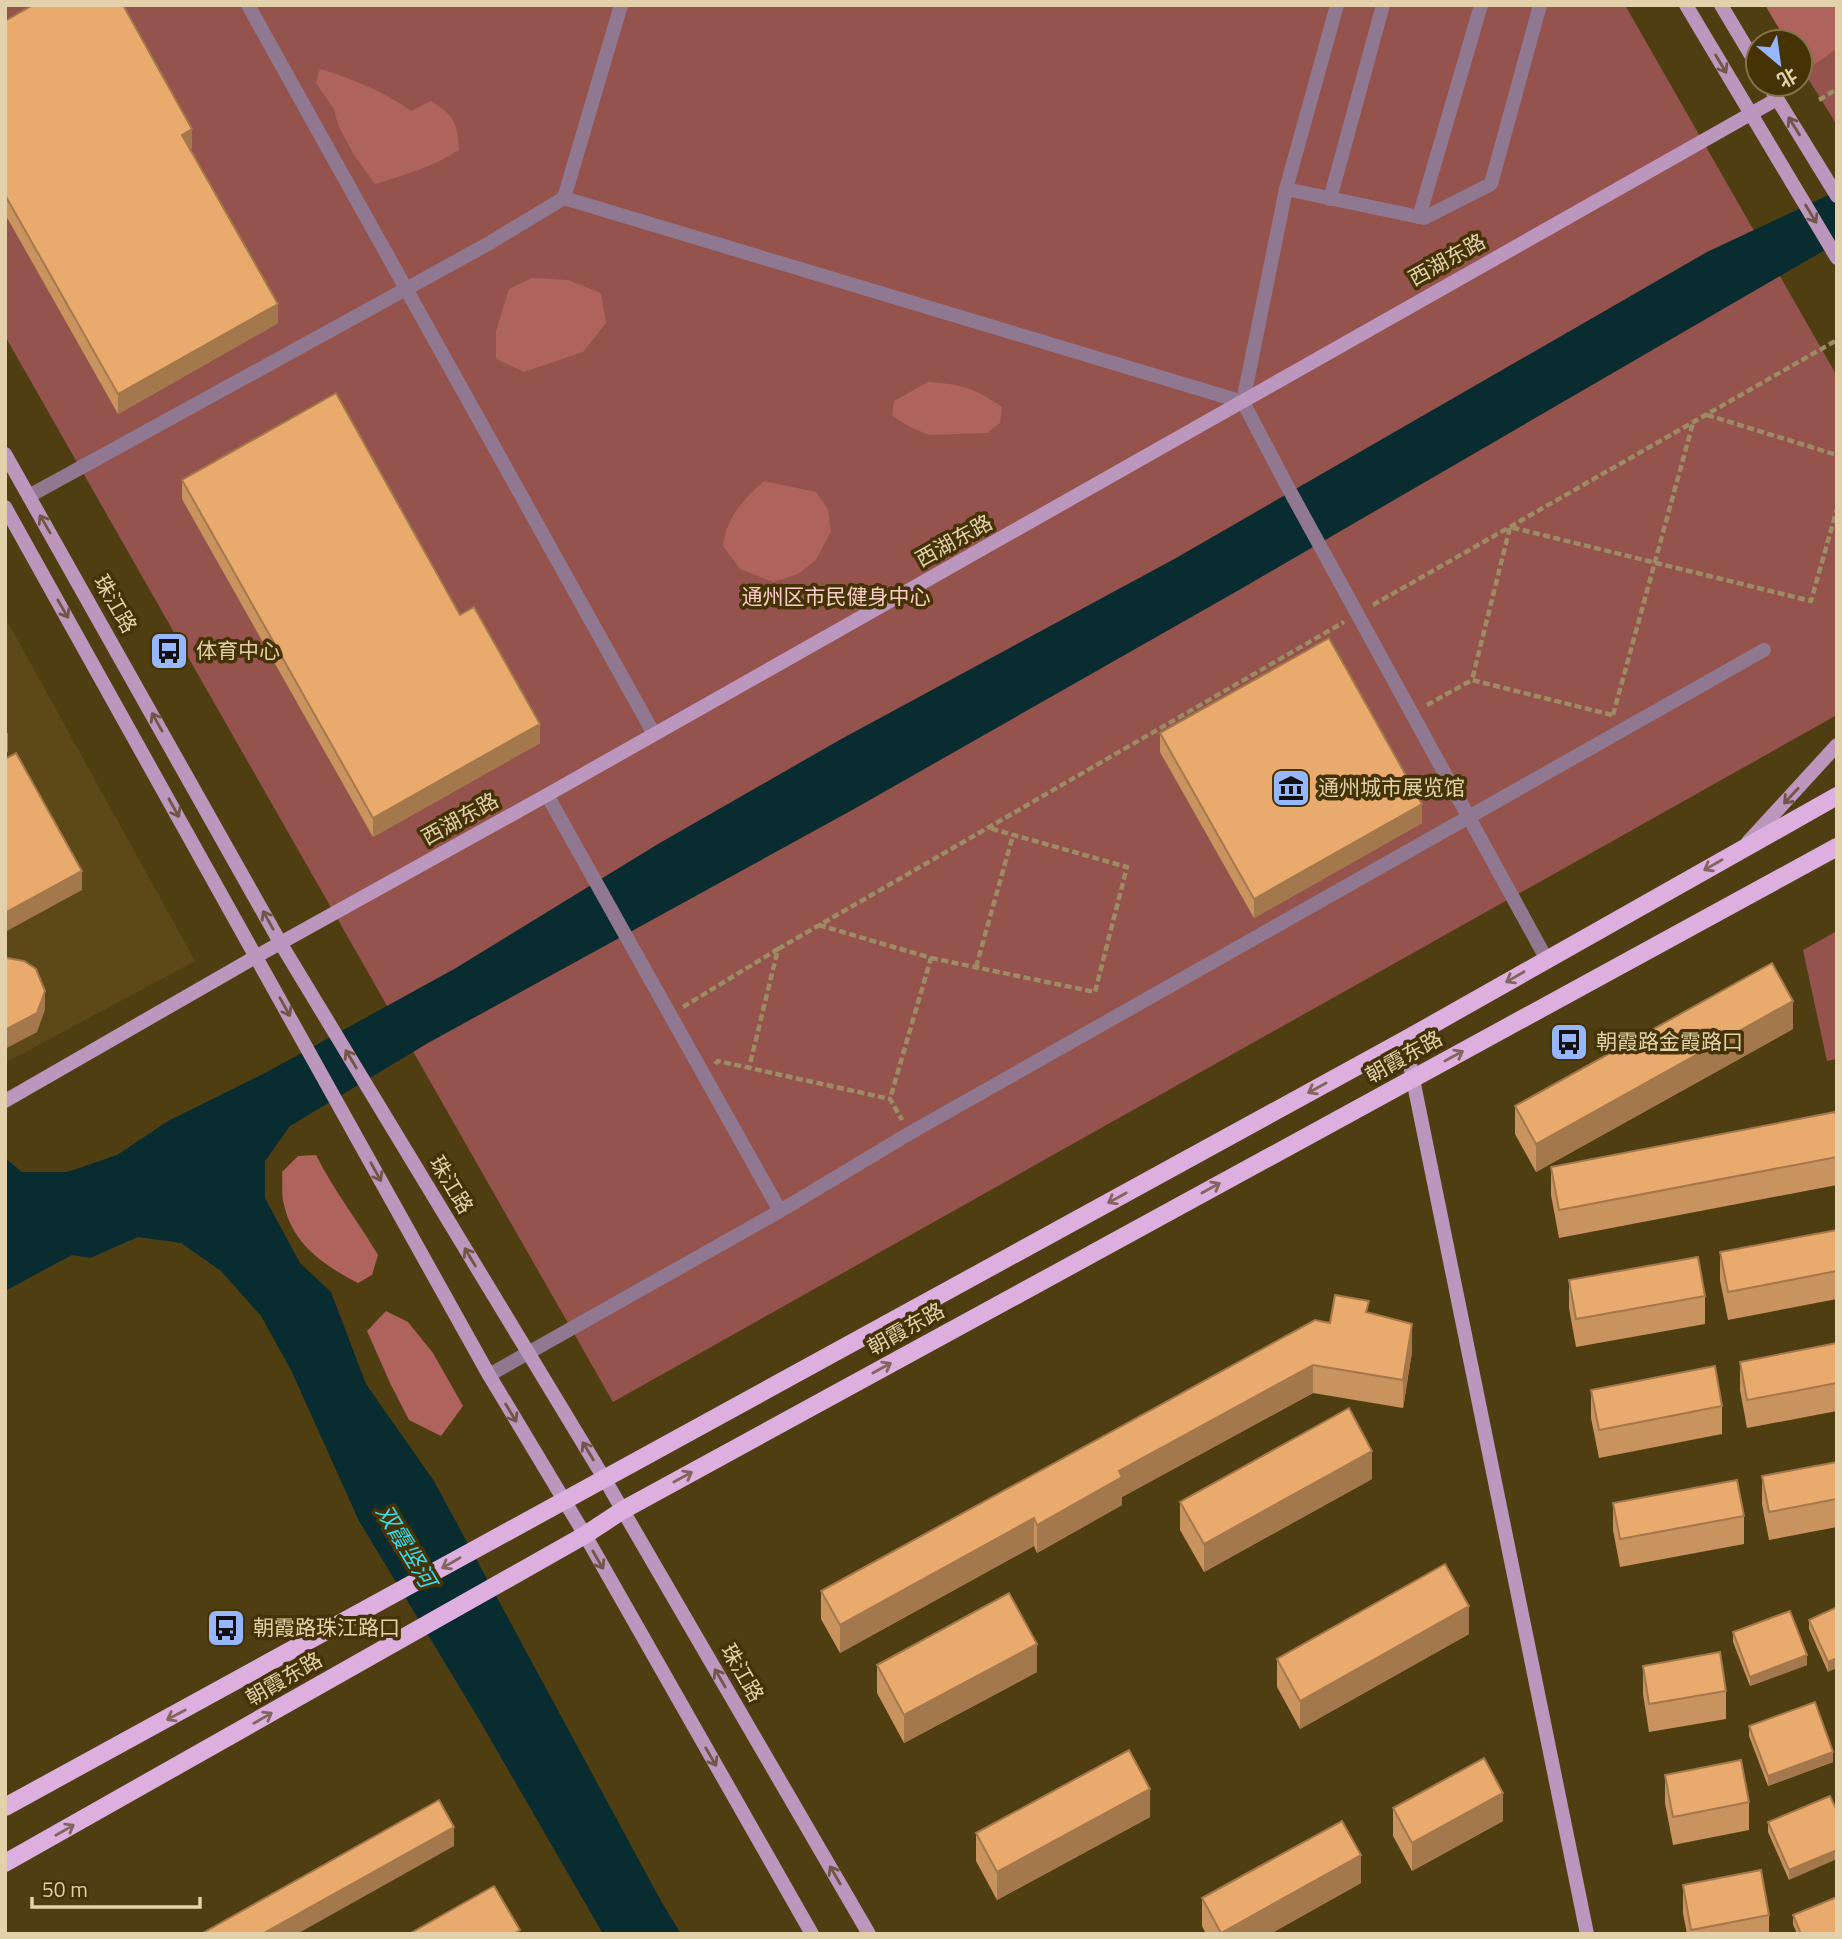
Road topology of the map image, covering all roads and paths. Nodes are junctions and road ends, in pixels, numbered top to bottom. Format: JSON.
{"nodes":[{"id":1,"x":248,"y":5,"type":"edge"},
{"id":2,"x":621,"y":5,"type":"edge"},
{"id":3,"x":1337,"y":5,"type":"edge"},
{"id":4,"x":1383,"y":5,"type":"edge"},
{"id":5,"x":1481,"y":5,"type":"edge"},
{"id":6,"x":1540,"y":5,"type":"edge"},
{"id":7,"x":1686,"y":5,"type":"edge"},
{"id":8,"x":1721,"y":5,"type":"edge"},
{"id":9,"x":1744,"y":44,"type":"edge"},
{"id":10,"x":1837,"y":89,"type":"edge"},
{"id":11,"x":1777,"y":99,"type":"joint"},
{"id":12,"x":1819,"y":100,"type":"dead end"},
{"id":13,"x":1751,"y":113,"type":"junction"},
{"id":14,"x":1286,"y":190,"type":"junction"},
{"id":15,"x":1837,"y":196,"type":"edge"},
{"id":16,"x":564,"y":198,"type":"junction"},
{"id":17,"x":1330,"y":199,"type":"junction"},
{"id":18,"x":1419,"y":217,"type":"junction"},
{"id":19,"x":1837,"y":258,"type":"edge"},
{"id":20,"x":405,"y":289,"type":"junction"},
{"id":21,"x":1837,"y":341,"type":"edge"},
{"id":22,"x":1244,"y":402,"type":"junction"},
{"id":23,"x":1706,"y":414,"type":"junction"},
{"id":24,"x":1693,"y":422,"type":"junction"},
{"id":25,"x":5,"y":454,"type":"edge"},
{"id":26,"x":1837,"y":455,"type":"edge"},
{"id":27,"x":29,"y":496,"type":"junction"},
{"id":28,"x":5,"y":508,"type":"edge"},
{"id":29,"x":1837,"y":509,"type":"edge"},
{"id":30,"x":1510,"y":527,"type":"junction"},
{"id":31,"x":1655,"y":562,"type":"junction"},
{"id":32,"x":1358,"y":614,"type":"junction"},
{"id":33,"x":1764,"y":650,"type":"dead end"},
{"id":34,"x":1472,"y":680,"type":"junction"},
{"id":35,"x":1413,"y":713,"type":"junction"},
{"id":36,"x":1613,"y":716,"type":"junction"},
{"id":37,"x":654,"y":734,"type":"junction"},
{"id":38,"x":1606,"y":740,"type":"junction"},
{"id":39,"x":1837,"y":746,"type":"edge"},
{"id":40,"x":548,"y":795,"type":"junction"},
{"id":41,"x":1837,"y":796,"type":"edge"},
{"id":42,"x":1469,"y":817,"type":"junction"},
{"id":43,"x":988,"y":827,"type":"junction"},
{"id":44,"x":1013,"y":835,"type":"junction"},
{"id":45,"x":1837,"y":847,"type":"edge"},
{"id":46,"x":1742,"y":849,"type":"junction"},
{"id":47,"x":819,"y":925,"type":"junction"},
{"id":48,"x":281,"y":944,"type":"junction"},
{"id":49,"x":778,"y":949,"type":"junction"},
{"id":50,"x":257,"y":956,"type":"junction"},
{"id":51,"x":931,"y":958,"type":"junction"},
{"id":52,"x":1547,"y":960,"type":"junction"},
{"id":53,"x":976,"y":967,"type":"junction"},
{"id":54,"x":671,"y":1015,"type":"junction"},
{"id":55,"x":1405,"y":1040,"type":"junction"},
{"id":56,"x":749,"y":1068,"type":"junction"},
{"id":57,"x":703,"y":1075,"type":"junction"},
{"id":58,"x":1413,"y":1078,"type":"junction"},
{"id":59,"x":890,"y":1099,"type":"junction"},
{"id":60,"x":5,"y":1101,"type":"edge"},
{"id":61,"x":910,"y":1133,"type":"junction"},
{"id":62,"x":780,"y":1210,"type":"junction"},
{"id":63,"x":489,"y":1375,"type":"junction"},
{"id":64,"x":604,"y":1478,"type":"junction"},
{"id":65,"x":564,"y":1501,"type":"junction"},
{"id":66,"x":623,"y":1510,"type":"junction"},
{"id":67,"x":584,"y":1535,"type":"junction"},
{"id":68,"x":5,"y":1808,"type":"edge"},
{"id":69,"x":5,"y":1863,"type":"edge"},
{"id":70,"x":812,"y":1934,"type":"edge"},
{"id":71,"x":869,"y":1934,"type":"edge"},
{"id":72,"x":1587,"y":1934,"type":"edge"}],
"edges":[{"from":1,"to":20,"type":"lane"},
{"from":2,"to":16,"type":"lane"},
{"from":3,"to":14,"type":"lane"},
{"from":4,"to":17,"type":"lane"},
{"from":5,"to":18,"type":"lane"},
{"from":6,"to":18,"type":"lane"},
{"from":7,"to":13,"type":"street","one_way":true},
{"from":8,"to":9,"type":"street"},
{"from":10,"to":12,"type":"path"},
{"from":11,"to":13,"type":"street","name":"西湖东路"},
{"from":15,"to":11,"type":"street","one_way":true},
{"from":13,"to":19,"type":"street","one_way":true},
{"from":13,"to":22,"type":"street","name":"西湖东路"},
{"from":14,"to":17,"type":"lane"},
{"from":14,"to":22,"type":"lane"},
{"from":16,"to":20,"type":"lane"},
{"from":16,"to":22,"type":"lane"},
{"from":17,"to":18,"type":"lane"},
{"from":20,"to":27,"type":"lane"},
{"from":20,"to":37,"type":"lane"},
{"from":21,"to":23,"type":"path"},
{"from":22,"to":32,"type":"lane"},
{"from":22,"to":37,"type":"street","name":"西湖东路"},
{"from":23,"to":24,"type":"path"},
{"from":23,"to":26,"type":"path"},
{"from":24,"to":30,"type":"path"},
{"from":24,"to":31,"type":"path"},
{"from":25,"to":27,"type":"street","name":"珠江路"},
{"from":48,"to":27,"type":"street","name":"珠江路","one_way":true},
{"from":28,"to":50,"type":"street","one_way":true},
{"from":29,"to":31,"type":"path"},
{"from":30,"to":31,"type":"path"},
{"from":30,"to":32,"type":"path"},
{"from":30,"to":34,"type":"path"},
{"from":31,"to":36,"type":"path"},
{"from":32,"to":35,"type":"lane"},
{"from":32,"to":43,"type":"path"},
{"from":33,"to":38,"type":"lane"},
{"from":34,"to":35,"type":"path"},
{"from":34,"to":36,"type":"path"},
{"from":35,"to":42,"type":"lane"},
{"from":36,"to":38,"type":"path"},
{"from":37,"to":40,"type":"street","name":"西湖东路"},
{"from":38,"to":42,"type":"lane"},
{"from":39,"to":46,"type":"street","one_way":true},
{"from":40,"to":48,"type":"street","name":"西湖东路"},
{"from":40,"to":54,"type":"lane"},
{"from":41,"to":46,"type":"main road","name":"朝霞东路"},
{"from":42,"to":52,"type":"lane"},
{"from":42,"to":61,"type":"lane"},
{"from":43,"to":44,"type":"path"},
{"from":43,"to":47,"type":"path"},
{"from":44,"to":53,"type":"path"},
{"from":44,"to":53,"type":"path"},
{"from":58,"to":45,"type":"main road","name":"朝霞东路","one_way":true},
{"from":46,"to":52,"type":"main road","name":"朝霞东路","one_way":true},
{"from":47,"to":49,"type":"path"},
{"from":47,"to":51,"type":"path"},
{"from":48,"to":50,"type":"street","name":"西湖东路"},
{"from":64,"to":48,"type":"street","name":"珠江路","one_way":true},
{"from":49,"to":54,"type":"path"},
{"from":49,"to":56,"type":"path"},
{"from":50,"to":60,"type":"street","name":"西湖东路"},
{"from":50,"to":63,"type":"street","one_way":true},
{"from":51,"to":53,"type":"path"},
{"from":51,"to":59,"type":"path"},
{"from":52,"to":55,"type":"main road","name":"朝霞东路","one_way":true},
{"from":54,"to":57,"type":"lane"},
{"from":55,"to":58,"type":"street"},
{"from":55,"to":64,"type":"main road","name":"朝霞东路","one_way":true},
{"from":56,"to":57,"type":"path"},
{"from":56,"to":59,"type":"path"},
{"from":57,"to":62,"type":"lane"},
{"from":66,"to":58,"type":"main road","name":"朝霞东路","one_way":true},
{"from":58,"to":72,"type":"street"},
{"from":59,"to":61,"type":"path"},
{"from":61,"to":62,"type":"lane"},
{"from":62,"to":63,"type":"lane"},
{"from":63,"to":65,"type":"street","one_way":true},
{"from":64,"to":65,"type":"main road","name":"朝霞东路"},
{"from":64,"to":66,"type":"street","name":"珠江路"},
{"from":65,"to":67,"type":"street"},
{"from":65,"to":68,"type":"main road","name":"朝霞东路","one_way":true},
{"from":66,"to":67,"type":"main road","name":"朝霞东路"},
{"from":71,"to":66,"type":"street","name":"珠江路","one_way":true},
{"from":69,"to":67,"type":"main road","name":"朝霞东路","one_way":true},
{"from":67,"to":70,"type":"street","one_way":true}]}
